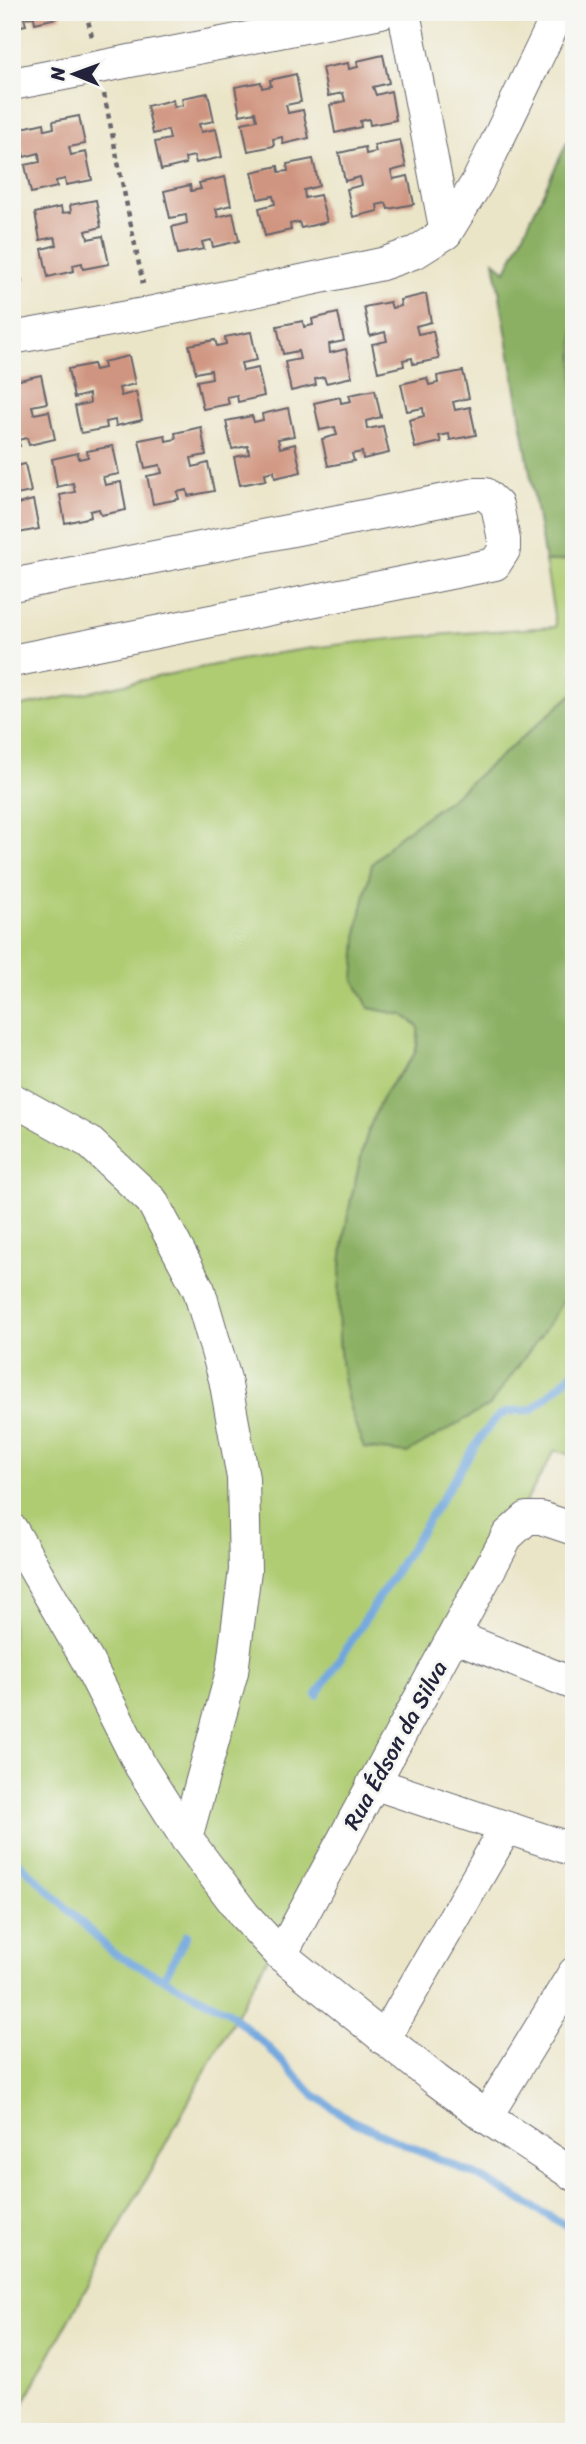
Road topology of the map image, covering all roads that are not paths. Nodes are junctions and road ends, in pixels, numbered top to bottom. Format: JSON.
{"nodes":[{"id":1,"x":381,"y":12,"type":"edge"},
{"id":2,"x":404,"y":12,"type":"edge"},
{"id":3,"x":559,"y":12,"type":"edge"},
{"id":4,"x":12,"y":84,"type":"edge"},
{"id":5,"x":446,"y":233,"type":"junction"},
{"id":6,"x":12,"y":338,"type":"edge"},
{"id":7,"x":12,"y":585,"type":"edge"},
{"id":8,"x":12,"y":661,"type":"edge"},
{"id":9,"x":12,"y":1099,"type":"edge"},
{"id":10,"x":574,"y":1529,"type":"edge"},
{"id":11,"x":12,"y":1530,"type":"edge"},
{"id":12,"x":454,"y":1636,"type":"junction"},
{"id":13,"x":574,"y":1684,"type":"edge"},
{"id":14,"x":373,"y":1783,"type":"junction"},
{"id":15,"x":506,"y":1828,"type":"junction"},
{"id":16,"x":186,"y":1838,"type":"junction"},
{"id":17,"x":574,"y":1850,"type":"edge"},
{"id":18,"x":281,"y":1955,"type":"junction"},
{"id":19,"x":574,"y":1973,"type":"edge"},
{"id":20,"x":384,"y":2039,"type":"junction"},
{"id":21,"x":486,"y":2117,"type":"junction"},
{"id":22,"x":574,"y":2175,"type":"edge"}],
"edges":[{"from":1,"to":4,"type":"street"},
{"from":2,"to":5,"type":"street"},
{"from":3,"to":5,"type":"street"},
{"from":5,"to":6,"type":"street"},
{"from":7,"to":8,"type":"street"},
{"from":9,"to":16,"type":"street"},
{"from":10,"to":12,"type":"street","name":"Rua Édson da Silva"},
{"from":11,"to":16,"type":"street"},
{"from":12,"to":13,"type":"street"},
{"from":12,"to":14,"type":"street","name":"Rua Édson da Silva"},
{"from":14,"to":15,"type":"street"},
{"from":14,"to":18,"type":"street","name":"Rua Édson da Silva"},
{"from":15,"to":17,"type":"street"},
{"from":15,"to":20,"type":"street"},
{"from":16,"to":18,"type":"street"},
{"from":18,"to":20,"type":"street"},
{"from":19,"to":21,"type":"street"},
{"from":20,"to":21,"type":"street"},
{"from":21,"to":22,"type":"street"}]}
